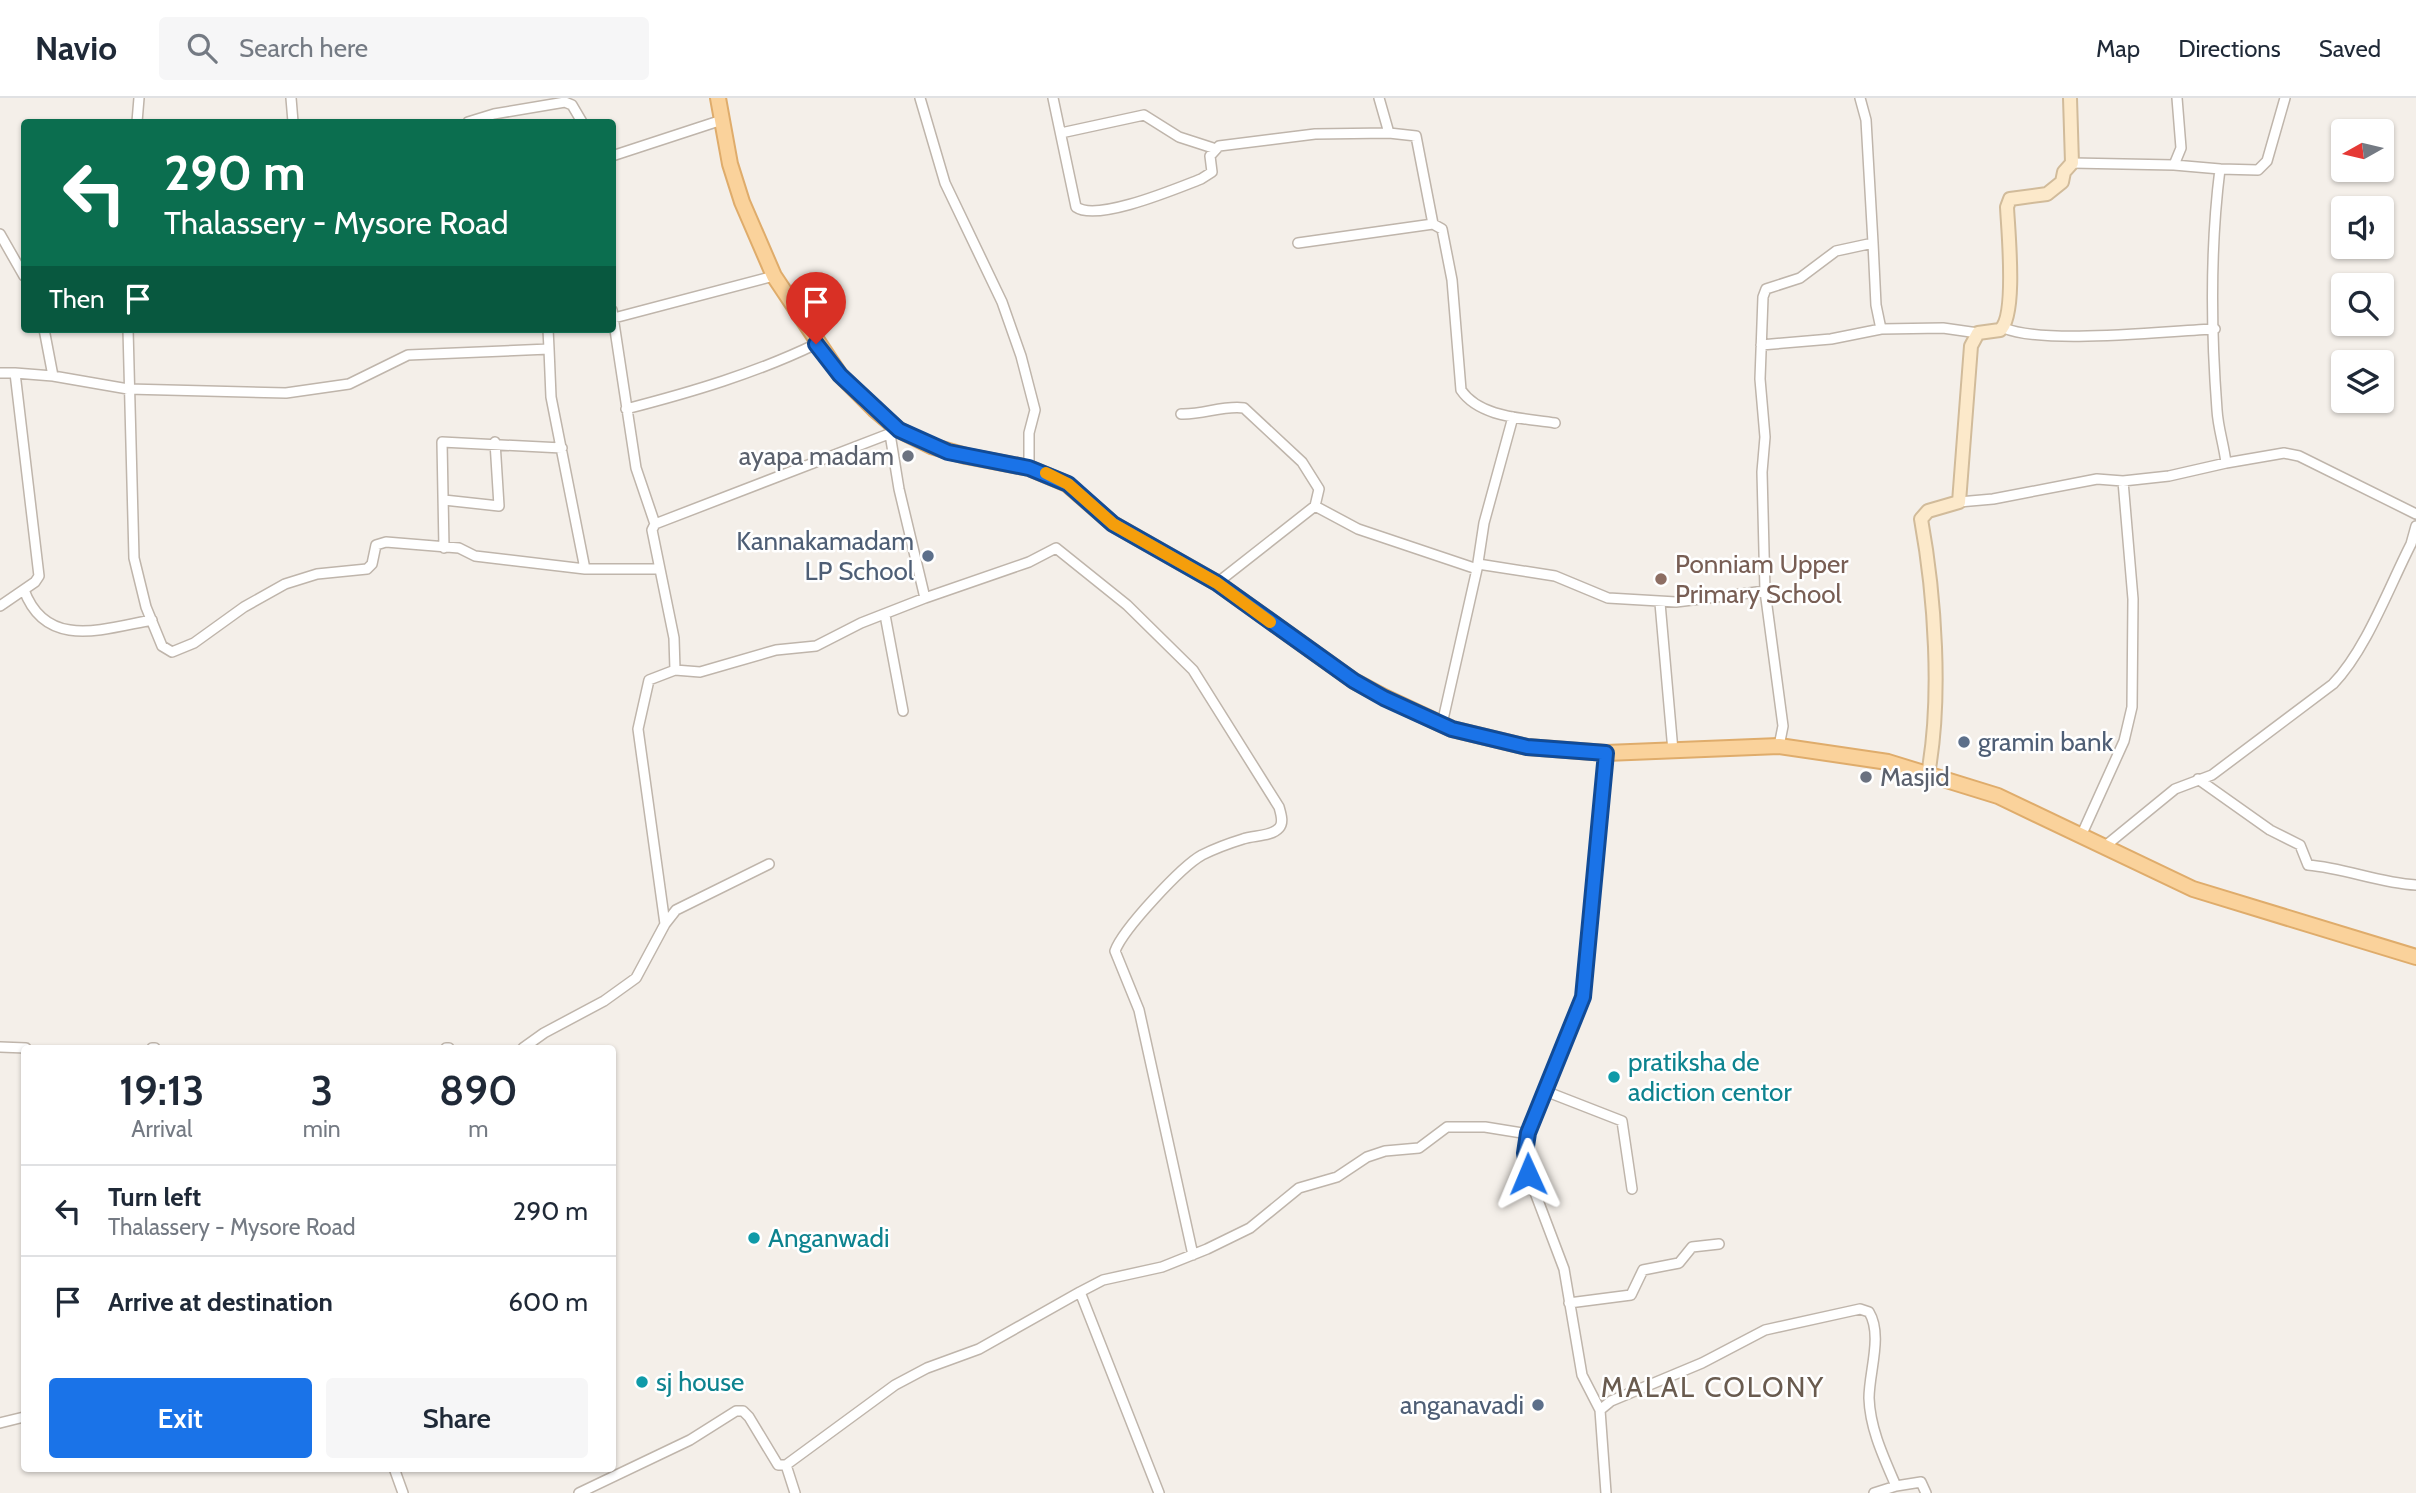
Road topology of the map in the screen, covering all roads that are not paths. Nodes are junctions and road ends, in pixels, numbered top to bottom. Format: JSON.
{"nodes":[{"id":1,"x":139,"y":98,"type":"edge"},
{"id":2,"x":291,"y":98,"type":"edge"},
{"id":3,"x":718,"y":98,"type":"edge"},
{"id":4,"x":920,"y":98,"type":"edge"},
{"id":5,"x":1053,"y":98,"type":"edge"},
{"id":6,"x":1379,"y":98,"type":"edge"},
{"id":7,"x":1860,"y":98,"type":"edge"},
{"id":8,"x":2070,"y":98,"type":"edge"},
{"id":9,"x":2177,"y":98,"type":"edge"},
{"id":10,"x":2286,"y":98,"type":"edge"},
{"id":11,"x":136,"y":119,"type":"edge"},
{"id":12,"x":293,"y":119,"type":"edge"},
{"id":13,"x":478,"y":119,"type":"edge"},
{"id":14,"x":580,"y":119,"type":"edge"},
{"id":15,"x":722,"y":120,"type":"junction"},
{"id":16,"x":1061,"y":133,"type":"junction"},
{"id":17,"x":1389,"y":133,"type":"junction"},
{"id":18,"x":1213,"y":148,"type":"junction"},
{"id":19,"x":616,"y":155,"type":"edge"},
{"id":20,"x":2072,"y":163,"type":"junction"},
{"id":21,"x":2174,"y":166,"type":"junction"},
{"id":22,"x":2220,"y":169,"type":"junction"},
{"id":23,"x":1433,"y":224,"type":"junction"},
{"id":24,"x":0,"y":234,"type":"edge"},
{"id":25,"x":1298,"y":243,"type":"dead end"},
{"id":26,"x":1873,"y":243,"type":"junction"},
{"id":27,"x":21,"y":271,"type":"edge"},
{"id":28,"x":774,"y":276,"type":"junction"},
{"id":29,"x":616,"y":313,"type":"edge"},
{"id":30,"x":2004,"y":328,"type":"junction"},
{"id":31,"x":1881,"y":329,"type":"junction"},
{"id":32,"x":2215,"y":329,"type":"junction"},
{"id":33,"x":1978,"y":332,"type":"junction"},
{"id":34,"x":45,"y":333,"type":"edge"},
{"id":35,"x":128,"y":333,"type":"edge"},
{"id":36,"x":548,"y":333,"type":"edge"},
{"id":37,"x":616,"y":333,"type":"edge"},
{"id":38,"x":816,"y":344,"type":"junction"},
{"id":39,"x":1761,"y":345,"type":"junction"},
{"id":40,"x":549,"y":349,"type":"junction"},
{"id":41,"x":0,"y":373,"type":"edge"},
{"id":42,"x":15,"y":373,"type":"junction"},
{"id":43,"x":53,"y":376,"type":"junction"},
{"id":44,"x":128,"y":389,"type":"junction"},
{"id":45,"x":626,"y":409,"type":"junction"},
{"id":46,"x":1181,"y":414,"type":"dead end"},
{"id":47,"x":1513,"y":417,"type":"junction"},
{"id":48,"x":1555,"y":423,"type":"dead end"},
{"id":49,"x":895,"y":432,"type":"junction"},
{"id":50,"x":495,"y":442,"type":"junction"},
{"id":51,"x":562,"y":448,"type":"junction"},
{"id":52,"x":2226,"y":463,"type":"junction"},
{"id":53,"x":1029,"y":468,"type":"junction"},
{"id":54,"x":2123,"y":481,"type":"junction"},
{"id":55,"x":444,"y":500,"type":"junction"},
{"id":56,"x":1959,"y":502,"type":"junction"},
{"id":57,"x":1315,"y":506,"type":"junction"},
{"id":58,"x":2416,"y":514,"type":"edge"},
{"id":59,"x":655,"y":524,"type":"junction"},
{"id":60,"x":2416,"y":526,"type":"edge"},
{"id":61,"x":443,"y":548,"type":"junction"},
{"id":62,"x":1477,"y":567,"type":"junction"},
{"id":63,"x":585,"y":569,"type":"junction"},
{"id":64,"x":660,"y":569,"type":"junction"},
{"id":65,"x":1217,"y":583,"type":"junction"},
{"id":66,"x":24,"y":590,"type":"junction"},
{"id":67,"x":1765,"y":591,"type":"junction"},
{"id":68,"x":925,"y":598,"type":"junction"},
{"id":69,"x":1660,"y":603,"type":"junction"},
{"id":70,"x":0,"y":606,"type":"edge"},
{"id":71,"x":885,"y":615,"type":"junction"},
{"id":72,"x":152,"y":620,"type":"junction"},
{"id":73,"x":675,"y":670,"type":"junction"},
{"id":74,"x":903,"y":711,"type":"dead end"},
{"id":75,"x":1442,"y":724,"type":"junction"},
{"id":76,"x":1780,"y":746,"type":"junction"},
{"id":77,"x":1673,"y":751,"type":"junction"},
{"id":78,"x":1606,"y":753,"type":"junction"},
{"id":79,"x":1928,"y":775,"type":"junction"},
{"id":80,"x":2198,"y":779,"type":"junction"},
{"id":81,"x":2081,"y":836,"type":"junction"},
{"id":82,"x":2104,"y":847,"type":"junction"},
{"id":83,"x":769,"y":864,"type":"dead end"},
{"id":84,"x":2416,"y":885,"type":"edge"},
{"id":85,"x":665,"y":924,"type":"junction"},
{"id":86,"x":2416,"y":957,"type":"edge"},
{"id":87,"x":527,"y":1045,"type":"edge"},
{"id":88,"x":0,"y":1047,"type":"edge"},
{"id":89,"x":21,"y":1048,"type":"edge"},
{"id":90,"x":1545,"y":1091,"type":"junction"},
{"id":91,"x":1528,"y":1133,"type":"junction"},
{"id":92,"x":1632,"y":1189,"type":"dead end"},
{"id":93,"x":1719,"y":1244,"type":"dead end"},
{"id":94,"x":1193,"y":1255,"type":"junction"},
{"id":95,"x":1080,"y":1292,"type":"junction"},
{"id":96,"x":1569,"y":1303,"type":"junction"},
{"id":97,"x":1600,"y":1410,"type":"junction"},
{"id":98,"x":21,"y":1417,"type":"edge"},
{"id":99,"x":0,"y":1423,"type":"edge"},
{"id":100,"x":786,"y":1465,"type":"junction"},
{"id":101,"x":395,"y":1472,"type":"edge"},
{"id":102,"x":1896,"y":1486,"type":"junction"},
{"id":103,"x":403,"y":1493,"type":"edge"},
{"id":104,"x":579,"y":1493,"type":"edge"},
{"id":105,"x":795,"y":1493,"type":"edge"},
{"id":106,"x":1159,"y":1493,"type":"edge"},
{"id":107,"x":1606,"y":1493,"type":"edge"},
{"id":108,"x":1874,"y":1493,"type":"edge"},
{"id":109,"x":1926,"y":1493,"type":"edge"}],
"edges":[{"from":1,"to":11,"type":"street"},
{"from":2,"to":12,"type":"street"},
{"from":3,"to":15,"type":"main road"},
{"from":4,"to":53,"type":"street"},
{"from":5,"to":16,"type":"street"},
{"from":6,"to":17,"type":"street"},
{"from":7,"to":26,"type":"street"},
{"from":8,"to":20,"type":"street"},
{"from":9,"to":21,"type":"street"},
{"from":10,"to":22,"type":"street"},
{"from":13,"to":14,"type":"street"},
{"from":15,"to":19,"type":"street"},
{"from":15,"to":28,"type":"main road"},
{"from":16,"to":18,"type":"street"},
{"from":16,"to":18,"type":"street"},
{"from":17,"to":18,"type":"street"},
{"from":17,"to":23,"type":"street"},
{"from":20,"to":21,"type":"street"},
{"from":20,"to":30,"type":"street"},
{"from":21,"to":22,"type":"street"},
{"from":22,"to":32,"type":"street"},
{"from":23,"to":25,"type":"street"},
{"from":23,"to":47,"type":"street"},
{"from":24,"to":27,"type":"street"},
{"from":26,"to":31,"type":"street"},
{"from":26,"to":39,"type":"street"},
{"from":28,"to":29,"type":"street"},
{"from":28,"to":38,"type":"main road"},
{"from":30,"to":32,"type":"street"},
{"from":30,"to":33,"type":"street"},
{"from":31,"to":33,"type":"street"},
{"from":31,"to":39,"type":"street"},
{"from":32,"to":52,"type":"street"},
{"from":33,"to":56,"type":"street"},
{"from":34,"to":43,"type":"street"},
{"from":35,"to":44,"type":"street"},
{"from":36,"to":40,"type":"street"},
{"from":37,"to":45,"type":"street"},
{"from":38,"to":45,"type":"street"},
{"from":38,"to":49,"type":"main road"},
{"from":39,"to":67,"type":"street"},
{"from":40,"to":44,"type":"street"},
{"from":40,"to":51,"type":"street"},
{"from":41,"to":42,"type":"street"},
{"from":42,"to":43,"type":"street"},
{"from":42,"to":66,"type":"street"},
{"from":43,"to":44,"type":"street"},
{"from":44,"to":72,"type":"street"},
{"from":45,"to":59,"type":"street"},
{"from":46,"to":57,"type":"street"},
{"from":47,"to":48,"type":"street"},
{"from":47,"to":62,"type":"street"},
{"from":49,"to":53,"type":"main road"},
{"from":49,"to":59,"type":"street"},
{"from":49,"to":68,"type":"street"},
{"from":50,"to":51,"type":"street"},
{"from":50,"to":55,"type":"street"},
{"from":50,"to":55,"type":"street"},
{"from":51,"to":63,"type":"street"},
{"from":52,"to":54,"type":"street"},
{"from":52,"to":58,"type":"street"},
{"from":53,"to":65,"type":"main road"},
{"from":54,"to":56,"type":"street"},
{"from":54,"to":81,"type":"street"},
{"from":55,"to":61,"type":"street"},
{"from":56,"to":79,"type":"street"},
{"from":57,"to":62,"type":"street"},
{"from":57,"to":65,"type":"street"},
{"from":59,"to":64,"type":"street"},
{"from":60,"to":80,"type":"street"},
{"from":61,"to":63,"type":"street"},
{"from":61,"to":72,"type":"street"},
{"from":62,"to":69,"type":"street"},
{"from":62,"to":75,"type":"street"},
{"from":63,"to":64,"type":"street"},
{"from":64,"to":73,"type":"street"},
{"from":65,"to":75,"type":"main road"},
{"from":66,"to":70,"type":"street"},
{"from":66,"to":72,"type":"street"},
{"from":67,"to":69,"type":"street"},
{"from":67,"to":76,"type":"street"},
{"from":68,"to":71,"type":"street"},
{"from":68,"to":94,"type":"street"},
{"from":69,"to":77,"type":"street"},
{"from":71,"to":73,"type":"street"},
{"from":71,"to":74,"type":"street"},
{"from":73,"to":85,"type":"street"},
{"from":75,"to":78,"type":"main road"},
{"from":76,"to":77,"type":"main road"},
{"from":76,"to":79,"type":"main road"},
{"from":77,"to":78,"type":"main road"},
{"from":78,"to":90,"type":"street"},
{"from":79,"to":81,"type":"main road"},
{"from":80,"to":82,"type":"street"},
{"from":80,"to":84,"type":"street"},
{"from":81,"to":82,"type":"main road"},
{"from":82,"to":86,"type":"main road"},
{"from":83,"to":85,"type":"street"},
{"from":85,"to":87,"type":"street"},
{"from":88,"to":89,"type":"street"},
{"from":90,"to":91,"type":"street"},
{"from":90,"to":92,"type":"street"},
{"from":91,"to":94,"type":"street"},
{"from":91,"to":96,"type":"street"},
{"from":93,"to":96,"type":"street"},
{"from":94,"to":95,"type":"street"},
{"from":95,"to":100,"type":"street"},
{"from":95,"to":106,"type":"street"},
{"from":96,"to":97,"type":"street"},
{"from":97,"to":102,"type":"street"},
{"from":97,"to":107,"type":"street"},
{"from":98,"to":99,"type":"street"},
{"from":100,"to":104,"type":"street"},
{"from":100,"to":105,"type":"street"},
{"from":101,"to":103,"type":"street"},
{"from":102,"to":108,"type":"street"},
{"from":102,"to":109,"type":"street"}]}
